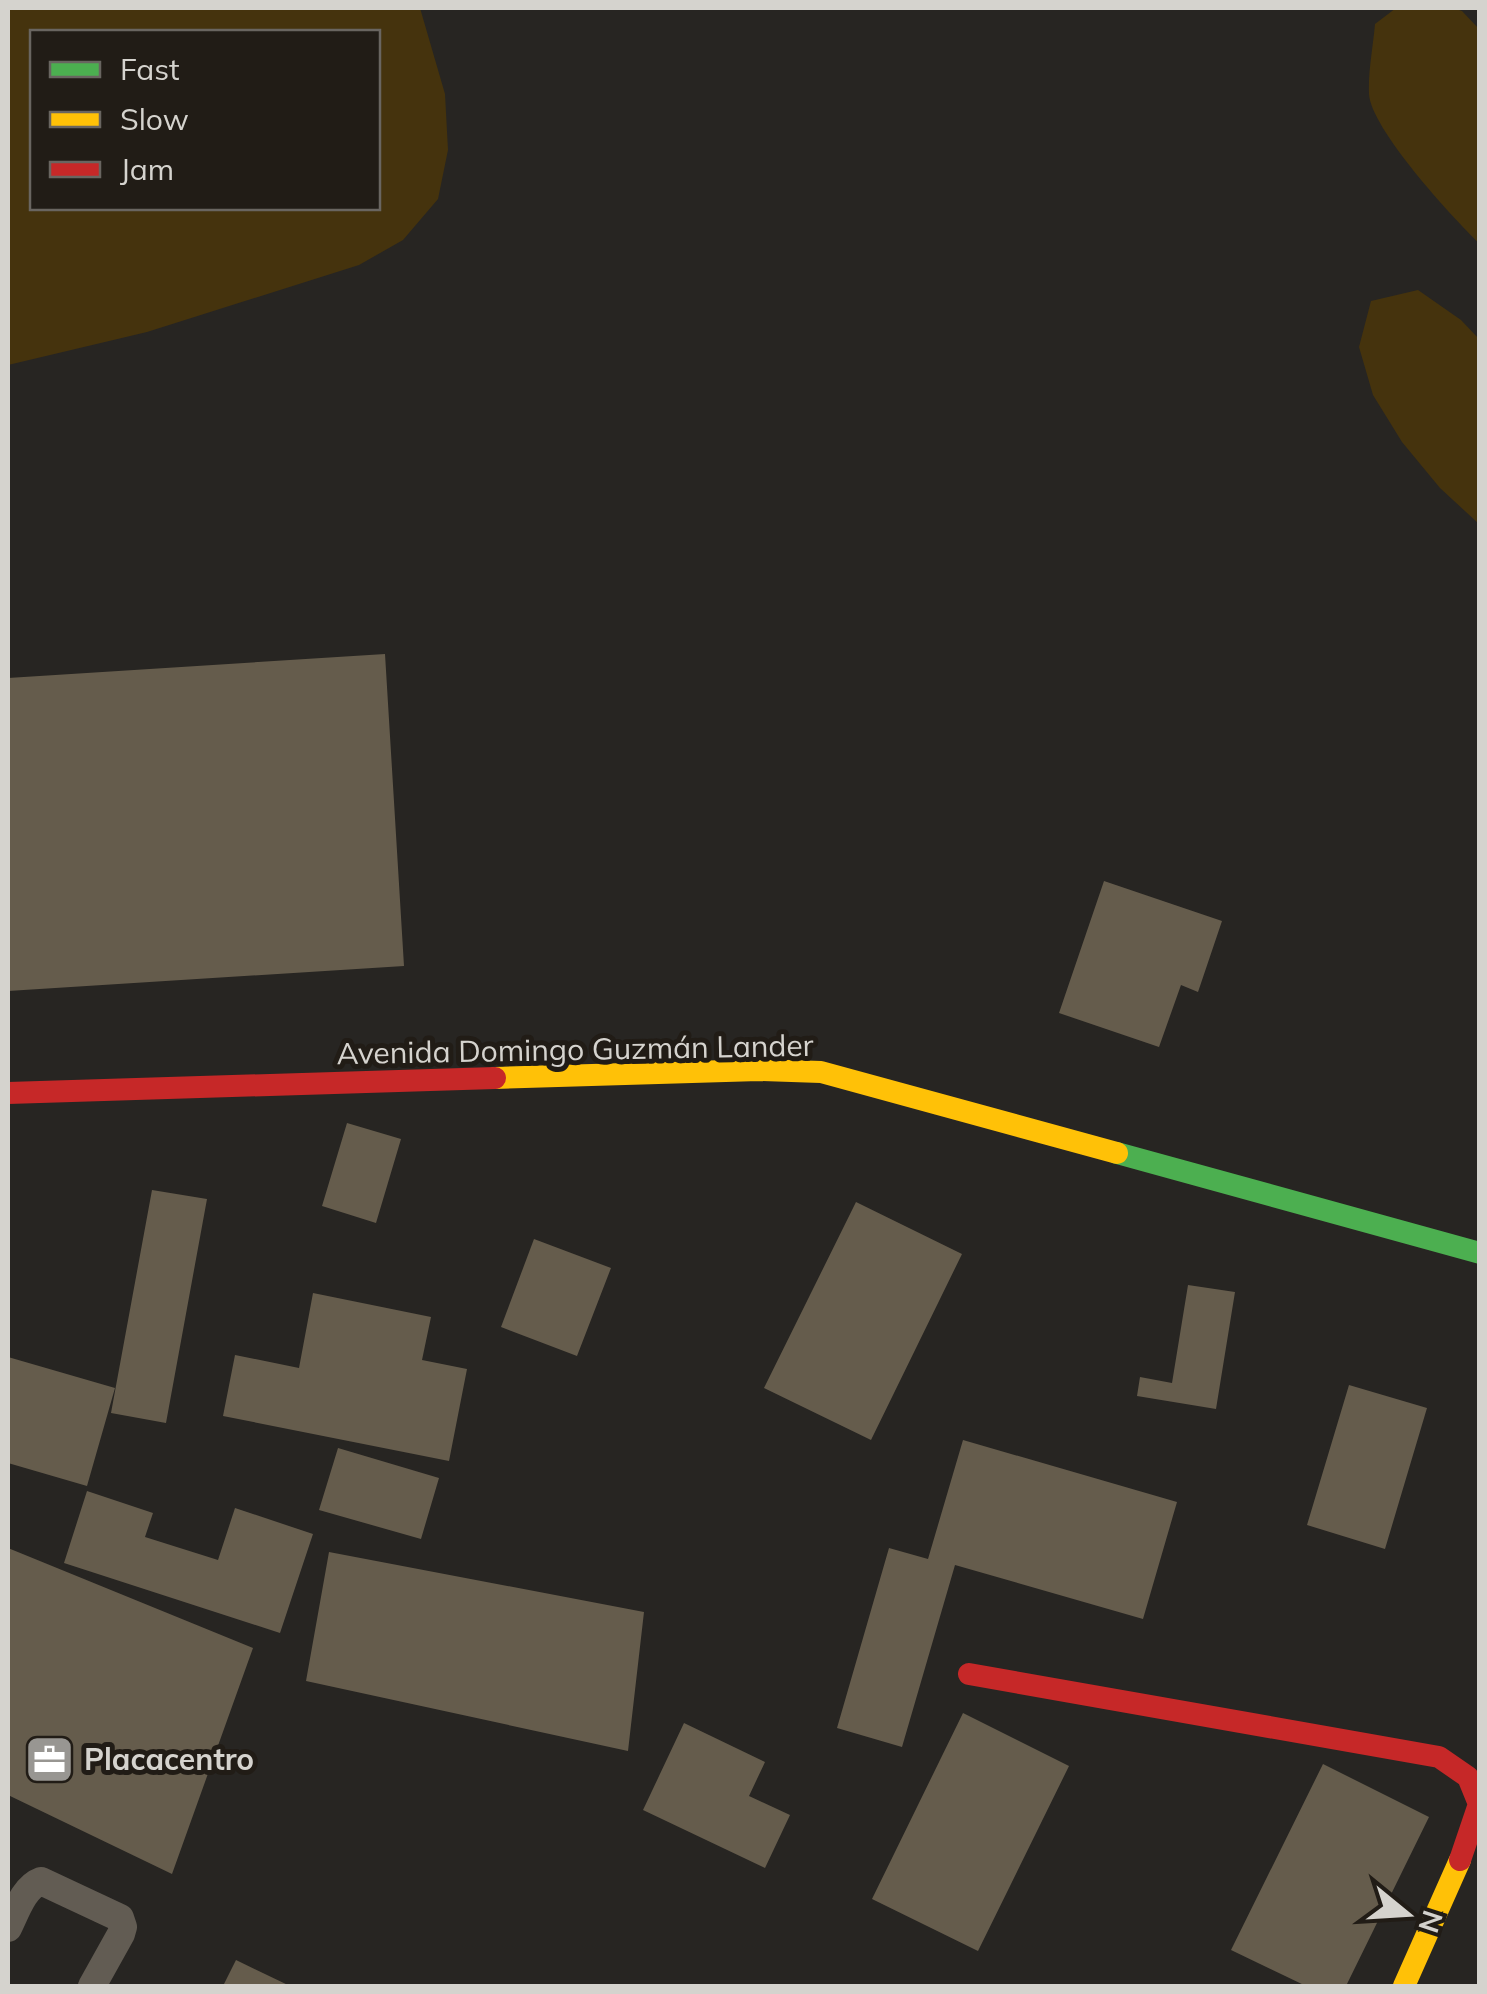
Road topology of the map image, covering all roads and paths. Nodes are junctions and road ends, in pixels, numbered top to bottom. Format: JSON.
{"nodes":[{"id":1,"x":8,"y":1094,"type":"edge"},
{"id":2,"x":1480,"y":1254,"type":"edge"},
{"id":3,"x":968,"y":1674,"type":"dead end"},
{"id":4,"x":8,"y":1928,"type":"edge"},
{"id":5,"x":92,"y":1986,"type":"edge"},
{"id":6,"x":1404,"y":1986,"type":"edge"}],
"edges":[{"from":1,"to":2,"type":"street","name":"Avenida Domingo Guzmán Lander"},
{"from":3,"to":6,"type":"street"},
{"from":4,"to":5,"type":"lane"}]}
